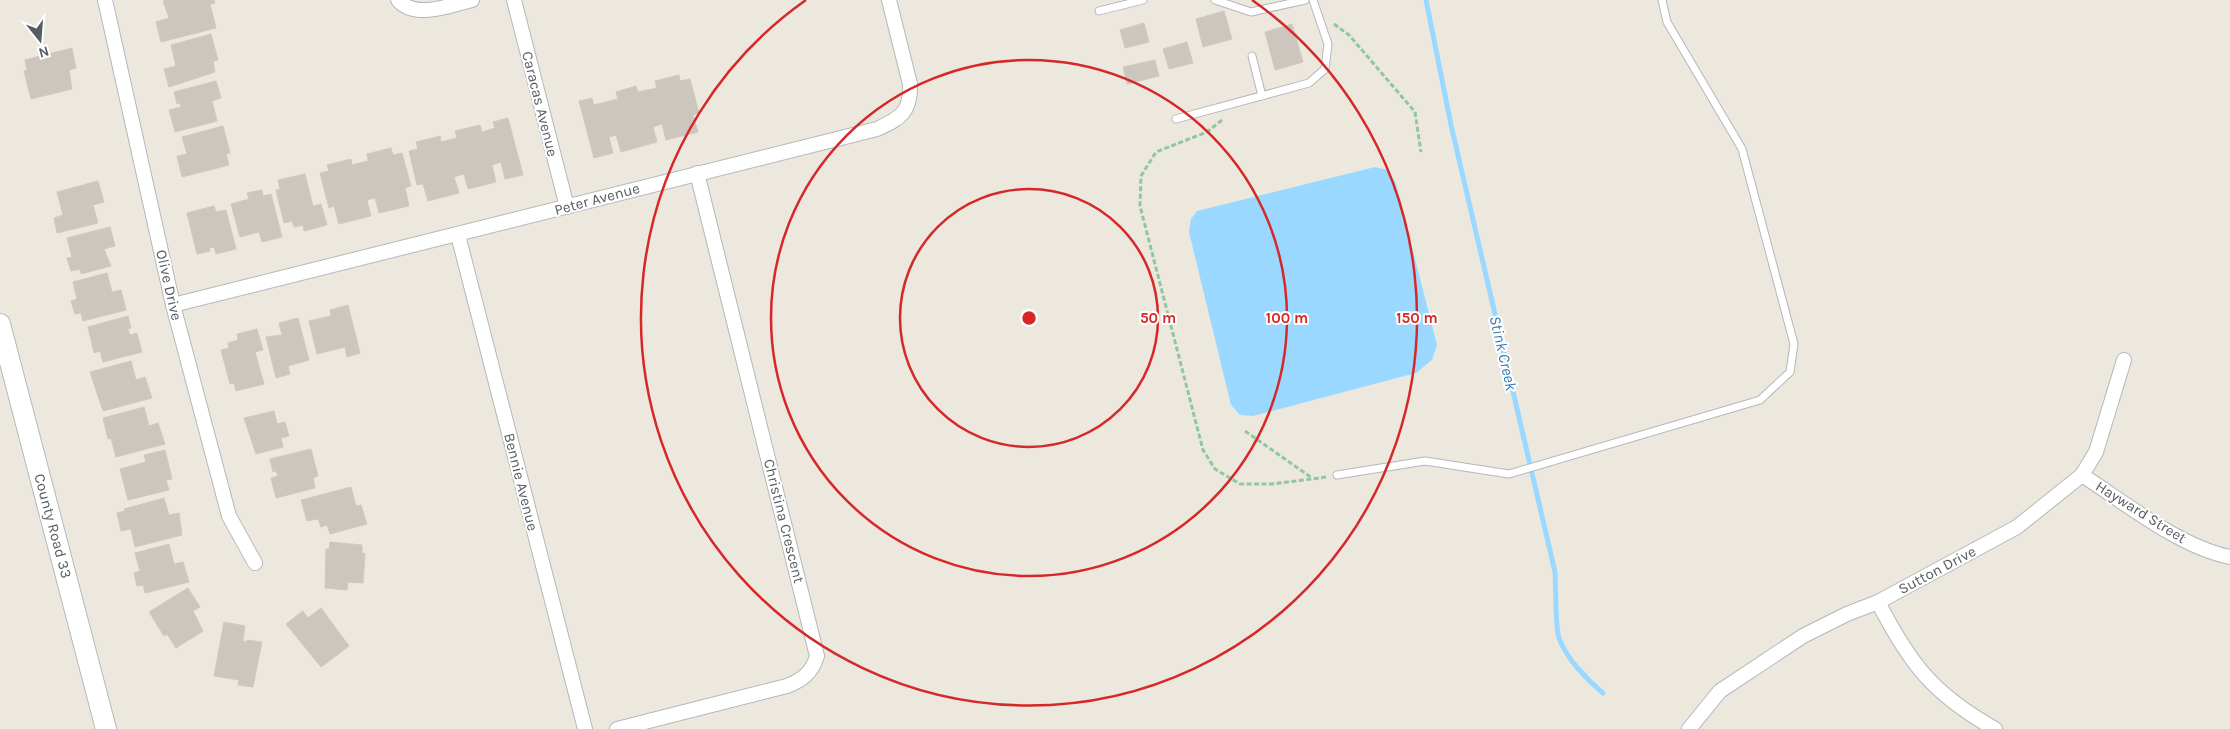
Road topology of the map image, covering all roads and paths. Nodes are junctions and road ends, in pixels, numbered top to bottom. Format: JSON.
{"nodes":[{"id":1,"x":105,"y":0,"type":"edge"},
{"id":2,"x":398,"y":0,"type":"edge"},
{"id":3,"x":472,"y":0,"type":"edge"},
{"id":4,"x":514,"y":0,"type":"edge"},
{"id":5,"x":889,"y":0,"type":"edge"},
{"id":6,"x":1143,"y":0,"type":"edge"},
{"id":7,"x":1215,"y":0,"type":"edge"},
{"id":8,"x":1305,"y":0,"type":"edge"},
{"id":9,"x":1314,"y":0,"type":"edge"},
{"id":10,"x":1662,"y":0,"type":"edge"},
{"id":11,"x":1099,"y":11,"type":"dead end"},
{"id":12,"x":1322,"y":26,"type":"junction"},
{"id":13,"x":1252,"y":56,"type":"dead end"},
{"id":14,"x":1262,"y":96,"type":"junction"},
{"id":15,"x":1221,"y":107,"type":"junction"},
{"id":16,"x":1176,"y":119,"type":"dead end"},
{"id":17,"x":1421,"y":152,"type":"dead end"},
{"id":18,"x":697,"y":173,"type":"junction"},
{"id":19,"x":566,"y":207,"type":"junction"},
{"id":20,"x":458,"y":235,"type":"junction"},
{"id":21,"x":173,"y":305,"type":"junction"},
{"id":22,"x":0,"y":324,"type":"edge"},
{"id":23,"x":2124,"y":360,"type":"dead end"},
{"id":24,"x":1245,"y":431,"type":"dead end"},
{"id":25,"x":1337,"y":475,"type":"joint"},
{"id":26,"x":2082,"y":476,"type":"junction"},
{"id":27,"x":1312,"y":479,"type":"junction"},
{"id":28,"x":2230,"y":558,"type":"edge"},
{"id":29,"x":255,"y":563,"type":"dead end"},
{"id":30,"x":1878,"y":602,"type":"junction"},
{"id":31,"x":106,"y":729,"type":"edge"},
{"id":32,"x":585,"y":729,"type":"edge"},
{"id":33,"x":617,"y":729,"type":"edge"},
{"id":34,"x":1689,"y":729,"type":"edge"},
{"id":35,"x":1995,"y":729,"type":"edge"}],
"edges":[{"from":1,"to":21,"type":"street","name":"Olive Drive"},
{"from":2,"to":3,"type":"street"},
{"from":4,"to":19,"type":"street","name":"Caracas Avenue"},
{"from":5,"to":18,"type":"street","name":"Peter Avenue"},
{"from":6,"to":11,"type":"lane"},
{"from":7,"to":8,"type":"lane"},
{"from":9,"to":12,"type":"lane"},
{"from":10,"to":25,"type":"lane"},
{"from":12,"to":14,"type":"lane"},
{"from":12,"to":17,"type":"path"},
{"from":13,"to":14,"type":"lane"},
{"from":14,"to":15,"type":"lane"},
{"from":15,"to":16,"type":"lane"},
{"from":15,"to":27,"type":"path"},
{"from":18,"to":19,"type":"street","name":"Peter Avenue"},
{"from":18,"to":33,"type":"street","name":"Christina Crescent"},
{"from":19,"to":20,"type":"street","name":"Peter Avenue"},
{"from":20,"to":21,"type":"street","name":"Peter Avenue"},
{"from":20,"to":32,"type":"street","name":"Bennie Avenue"},
{"from":21,"to":29,"type":"street","name":"Olive Drive"},
{"from":22,"to":31,"type":"main road","name":"County Road 33"},
{"from":23,"to":26,"type":"street","name":"Sutton Drive"},
{"from":24,"to":27,"type":"path"},
{"from":25,"to":27,"type":"path"},
{"from":26,"to":28,"type":"street","name":"Hayward Street"},
{"from":26,"to":30,"type":"street","name":"Sutton Drive"},
{"from":30,"to":34,"type":"street","name":"Sutton Drive"},
{"from":30,"to":35,"type":"street"}]}
